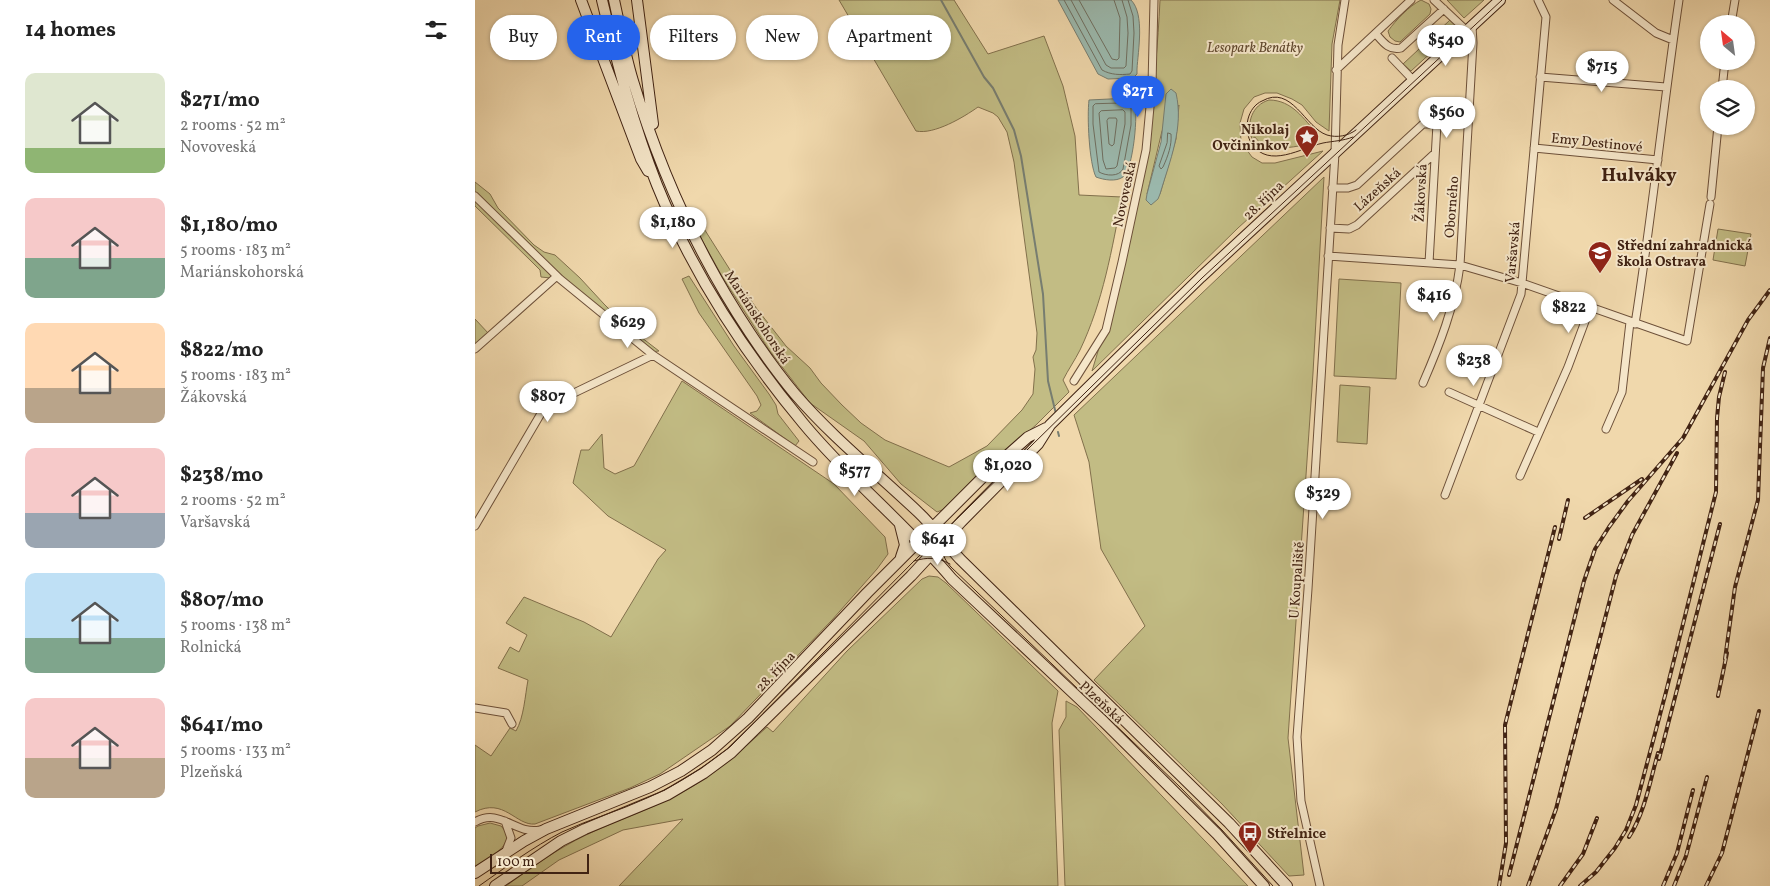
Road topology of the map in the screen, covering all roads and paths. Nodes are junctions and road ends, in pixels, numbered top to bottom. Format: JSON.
{"nodes":[{"id":1,"x":581,"y":0,"type":"edge"},
{"id":2,"x":602,"y":0,"type":"edge"},
{"id":3,"x":614,"y":0,"type":"edge"},
{"id":4,"x":637,"y":0,"type":"edge"},
{"id":5,"x":1154,"y":0,"type":"edge"},
{"id":6,"x":1345,"y":0,"type":"edge"},
{"id":7,"x":1411,"y":0,"type":"edge"},
{"id":8,"x":1434,"y":0,"type":"edge"},
{"id":9,"x":1500,"y":0,"type":"edge"},
{"id":10,"x":1538,"y":0,"type":"edge"},
{"id":11,"x":1613,"y":0,"type":"edge"},
{"id":12,"x":1625,"y":0,"type":"edge"},
{"id":13,"x":1679,"y":0,"type":"edge"},
{"id":14,"x":1735,"y":0,"type":"edge"},
{"id":15,"x":1623,"y":8,"type":"junction"},
{"id":16,"x":1444,"y":9,"type":"junction"},
{"id":17,"x":1732,"y":15,"type":"edge"},
{"id":18,"x":1469,"y":29,"type":"junction"},
{"id":19,"x":1376,"y":34,"type":"junction"},
{"id":20,"x":1673,"y":40,"type":"junction"},
{"id":21,"x":1392,"y":58,"type":"dead end"},
{"id":22,"x":1336,"y":70,"type":"junction"},
{"id":23,"x":1540,"y":77,"type":"junction"},
{"id":24,"x":1413,"y":80,"type":"junction"},
{"id":25,"x":1666,"y":88,"type":"junction"},
{"id":26,"x":1717,"y":135,"type":"edge"},
{"id":27,"x":1534,"y":148,"type":"junction"},
{"id":28,"x":1335,"y":153,"type":"junction"},
{"id":29,"x":1435,"y":153,"type":"junction"},
{"id":30,"x":1657,"y":160,"type":"junction"},
{"id":31,"x":667,"y":180,"type":"junction"},
{"id":32,"x":657,"y":184,"type":"junction"},
{"id":33,"x":1333,"y":188,"type":"junction"},
{"id":34,"x":475,"y":196,"type":"edge"},
{"id":35,"x":1330,"y":228,"type":"junction"},
{"id":36,"x":1328,"y":256,"type":"junction"},
{"id":37,"x":1429,"y":263,"type":"junction"},
{"id":38,"x":1460,"y":265,"type":"junction"},
{"id":39,"x":557,"y":276,"type":"junction"},
{"id":40,"x":1522,"y":283,"type":"junction"},
{"id":41,"x":1590,"y":308,"type":"junction"},
{"id":42,"x":1633,"y":323,"type":"junction"},
{"id":43,"x":475,"y":349,"type":"edge"},
{"id":44,"x":653,"y":355,"type":"junction"},
{"id":45,"x":1074,"y":382,"type":"dead end"},
{"id":46,"x":1423,"y":383,"type":"dead end"},
{"id":47,"x":1449,"y":392,"type":"dead end"},
{"id":48,"x":1478,"y":405,"type":"junction"},
{"id":49,"x":1050,"y":425,"type":"junction"},
{"id":50,"x":1606,"y":429,"type":"dead end"},
{"id":51,"x":1538,"y":432,"type":"junction"},
{"id":52,"x":813,"y":462,"type":"dead end"},
{"id":53,"x":1520,"y":476,"type":"dead end"},
{"id":54,"x":1445,"y":494,"type":"dead end"},
{"id":55,"x":898,"y":522,"type":"junction"},
{"id":56,"x":475,"y":526,"type":"edge"},
{"id":57,"x":932,"y":528,"type":"junction"},
{"id":58,"x":944,"y":541,"type":"junction"},
{"id":59,"x":918,"y":542,"type":"junction"},
{"id":60,"x":931,"y":555,"type":"junction"},
{"id":61,"x":901,"y":558,"type":"junction"},
{"id":62,"x":475,"y":708,"type":"edge"},
{"id":63,"x":512,"y":724,"type":"dead end"},
{"id":64,"x":505,"y":821,"type":"junction"},
{"id":65,"x":475,"y":822,"type":"edge"},
{"id":66,"x":545,"y":829,"type":"junction"},
{"id":67,"x":504,"y":854,"type":"junction"},
{"id":68,"x":475,"y":873,"type":"edge"},
{"id":69,"x":495,"y":886,"type":"edge"},
{"id":70,"x":1264,"y":886,"type":"edge"},
{"id":71,"x":1287,"y":886,"type":"edge"},
{"id":72,"x":1320,"y":886,"type":"edge"}],
"edges":[{"from":1,"to":32,"type":"main road"},
{"from":2,"to":32,"type":"main road","name":"Mariánskohorská"},
{"from":3,"to":31,"type":"main road","name":"Mariánskohorská"},
{"from":4,"to":31,"type":"main road"},
{"from":5,"to":45,"type":"street","name":"Novoveská"},
{"from":6,"to":22,"type":"street","name":"U Koupaliště"},
{"from":7,"to":19,"type":"street"},
{"from":8,"to":16,"type":"street"},
{"from":9,"to":18,"type":"main road","name":"28. října"},
{"from":10,"to":23,"type":"street","name":"Varšavská"},
{"from":11,"to":15,"type":"street"},
{"from":12,"to":15,"type":"street"},
{"from":13,"to":20,"type":"street"},
{"from":14,"to":17,"type":"street"},
{"from":15,"to":20,"type":"street"},
{"from":16,"to":18,"type":"street"},
{"from":16,"to":19,"type":"street"},
{"from":18,"to":24,"type":"main road","name":"28. října"},
{"from":18,"to":38,"type":"street","name":"Oborného"},
{"from":19,"to":22,"type":"street"},
{"from":20,"to":25,"type":"street"},
{"from":21,"to":24,"type":"street"},
{"from":22,"to":28,"type":"street","name":"U Koupaliště"},
{"from":23,"to":25,"type":"street"},
{"from":23,"to":27,"type":"street","name":"Varšavská"},
{"from":24,"to":28,"type":"main road","name":"28. října"},
{"from":25,"to":30,"type":"street"},
{"from":26,"to":42,"type":"street"},
{"from":27,"to":30,"type":"street","name":"Emy Destinové"},
{"from":27,"to":40,"type":"street","name":"Varšavská"},
{"from":28,"to":33,"type":"street","name":"U Koupaliště"},
{"from":28,"to":49,"type":"main road","name":"28. října"},
{"from":29,"to":33,"type":"street","name":"Žákovská"},
{"from":29,"to":35,"type":"street","name":"Lázeňská"},
{"from":29,"to":37,"type":"street","name":"Žákovská"},
{"from":30,"to":42,"type":"street"},
{"from":31,"to":57,"type":"main road","name":"Mariánskohorská"},
{"from":32,"to":55,"type":"main road","name":"Mariánskohorská"},
{"from":33,"to":35,"type":"street","name":"U Koupaliště"},
{"from":34,"to":39,"type":"street"},
{"from":35,"to":36,"type":"street","name":"U Koupaliště"},
{"from":36,"to":37,"type":"street"},
{"from":36,"to":72,"type":"street","name":"U Koupaliště"},
{"from":37,"to":38,"type":"street"},
{"from":38,"to":40,"type":"street"},
{"from":38,"to":46,"type":"street","name":"Oborného"},
{"from":39,"to":43,"type":"street"},
{"from":39,"to":44,"type":"street"},
{"from":40,"to":41,"type":"street"},
{"from":40,"to":48,"type":"street","name":"Varšavská"},
{"from":41,"to":42,"type":"street"},
{"from":41,"to":51,"type":"street"},
{"from":42,"to":50,"type":"street"},
{"from":44,"to":52,"type":"street"},
{"from":44,"to":56,"type":"street"},
{"from":47,"to":48,"type":"street"},
{"from":48,"to":51,"type":"street"},
{"from":48,"to":54,"type":"street","name":"Varšavská"},
{"from":49,"to":57,"type":"main road","name":"28. října"},
{"from":49,"to":58,"type":"main road","name":"28. října"},
{"from":51,"to":53,"type":"street"},
{"from":55,"to":59,"type":"main road","name":"Mariánskohorská"},
{"from":55,"to":61,"type":"main road"},
{"from":57,"to":58,"type":"main road","name":"Mariánskohorská"},
{"from":57,"to":59,"type":"main road","name":"28. října"},
{"from":58,"to":60,"type":"main road","name":"28. října"},
{"from":58,"to":71,"type":"main road","name":"Plzeňská"},
{"from":59,"to":60,"type":"main road","name":"Plzeňská"},
{"from":59,"to":61,"type":"main road","name":"28. října"},
{"from":60,"to":69,"type":"main road","name":"28. října"},
{"from":60,"to":70,"type":"main road","name":"Plzeňská"},
{"from":61,"to":66,"type":"main road","name":"28. října"},
{"from":62,"to":63,"type":"street"},
{"from":64,"to":65,"type":"street"},
{"from":64,"to":66,"type":"street"},
{"from":64,"to":67,"type":"street"},
{"from":66,"to":67,"type":"main road","name":"28. října"},
{"from":67,"to":68,"type":"main road","name":"28. října"}]}
